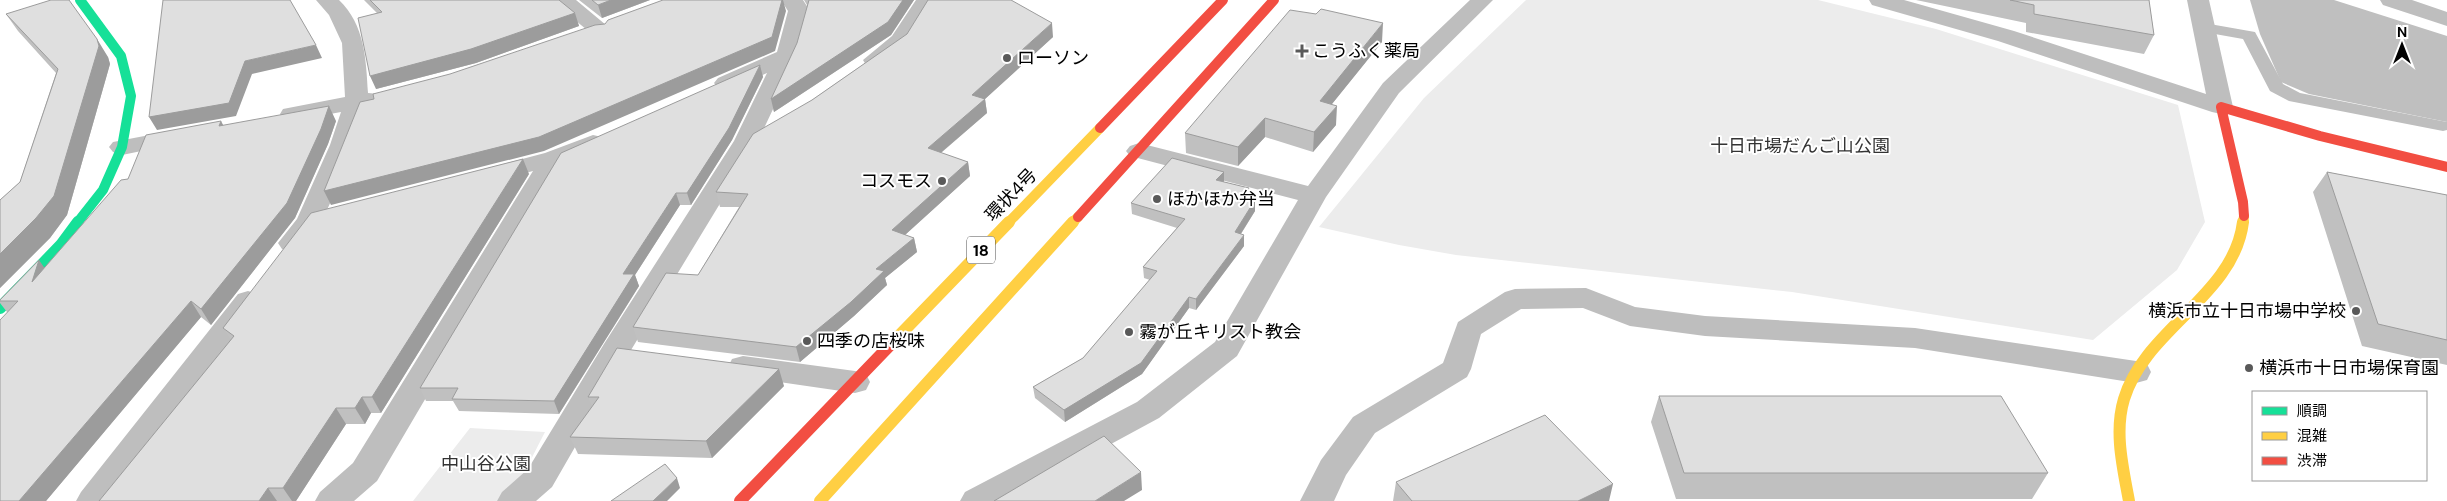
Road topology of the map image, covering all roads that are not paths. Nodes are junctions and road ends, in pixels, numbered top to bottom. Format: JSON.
{"nodes":[{"id":1,"x":80,"y":0,"type":"edge"},
{"id":2,"x":327,"y":0,"type":"edge"},
{"id":3,"x":562,"y":0,"type":"edge"},
{"id":4,"x":792,"y":0,"type":"edge"},
{"id":5,"x":927,"y":0,"type":"edge"},
{"id":6,"x":1224,"y":0,"type":"edge"},
{"id":7,"x":1274,"y":0,"type":"edge"},
{"id":8,"x":1482,"y":0,"type":"edge"},
{"id":9,"x":1880,"y":0,"type":"edge"},
{"id":10,"x":2198,"y":0,"type":"edge"},
{"id":11,"x":2391,"y":0,"type":"edge"},
{"id":12,"x":2447,"y":18,"type":"edge"},
{"id":13,"x":2204,"y":28,"type":"junction"},
{"id":14,"x":574,"y":40,"type":"edge"},
{"id":15,"x":787,"y":56,"type":"junction"},
{"id":16,"x":858,"y":71,"type":"edge"},
{"id":17,"x":705,"y":92,"type":"edge"},
{"id":18,"x":393,"y":95,"type":"edge"},
{"id":19,"x":357,"y":102,"type":"junction"},
{"id":20,"x":2221,"y":107,"type":"junction"},
{"id":21,"x":269,"y":119,"type":"edge"},
{"id":22,"x":780,"y":122,"type":"edge"},
{"id":23,"x":2443,"y":126,"type":"dead end"},
{"id":24,"x":616,"y":131,"type":"edge"},
{"id":25,"x":200,"y":132,"type":"edge"},
{"id":26,"x":746,"y":142,"type":"junction"},
{"id":27,"x":122,"y":147,"type":"junction"},
{"id":28,"x":1139,"y":151,"type":"junction"},
{"id":29,"x":554,"y":158,"type":"junction"},
{"id":30,"x":2447,"y":167,"type":"edge"},
{"id":31,"x":469,"y":180,"type":"edge"},
{"id":32,"x":1314,"y":196,"type":"junction"},
{"id":33,"x":337,"y":214,"type":"edge"},
{"id":34,"x":309,"y":221,"type":"junction"},
{"id":35,"x":279,"y":260,"type":"edge"},
{"id":36,"x":261,"y":284,"type":"edge"},
{"id":37,"x":0,"y":308,"type":"edge"},
{"id":38,"x":719,"y":364,"type":"edge"},
{"id":39,"x":2136,"y":372,"type":"junction"},
{"id":40,"x":855,"y":382,"type":"junction"},
{"id":41,"x":93,"y":501,"type":"edge"},
{"id":42,"x":332,"y":501,"type":"edge"},
{"id":43,"x":514,"y":501,"type":"edge"},
{"id":44,"x":740,"y":501,"type":"edge"},
{"id":45,"x":820,"y":501,"type":"edge"},
{"id":46,"x":977,"y":501,"type":"edge"},
{"id":47,"x":1317,"y":501,"type":"edge"},
{"id":48,"x":2129,"y":501,"type":"edge"}],
"edges":[{"from":1,"to":27,"type":"main road"},
{"from":2,"to":19,"type":"street"},
{"from":3,"to":14,"type":"street"},
{"from":4,"to":15,"type":"street"},
{"from":5,"to":16,"type":"street"},
{"from":6,"to":40,"type":"main road","name":"環状4号","number":"18"},
{"from":7,"to":28,"type":"main road"},
{"from":8,"to":32,"type":"street"},
{"from":9,"to":20,"type":"street"},
{"from":10,"to":13,"type":"street"},
{"from":11,"to":12,"type":"street"},
{"from":13,"to":20,"type":"street"},
{"from":13,"to":23,"type":"lane"},
{"from":15,"to":17,"type":"street"},
{"from":15,"to":26,"type":"street"},
{"from":18,"to":19,"type":"street"},
{"from":19,"to":21,"type":"street"},
{"from":19,"to":34,"type":"street"},
{"from":20,"to":30,"type":"main road"},
{"from":20,"to":39,"type":"main road"},
{"from":22,"to":26,"type":"street"},
{"from":24,"to":29,"type":"street"},
{"from":25,"to":27,"type":"street"},
{"from":26,"to":43,"type":"street"},
{"from":27,"to":37,"type":"main road"},
{"from":28,"to":32,"type":"street"},
{"from":28,"to":45,"type":"main road"},
{"from":29,"to":31,"type":"street"},
{"from":29,"to":42,"type":"street"},
{"from":32,"to":46,"type":"street"},
{"from":33,"to":34,"type":"street"},
{"from":34,"to":35,"type":"street"},
{"from":36,"to":41,"type":"street"},
{"from":38,"to":40,"type":"street"},
{"from":39,"to":47,"type":"street"},
{"from":39,"to":48,"type":"main road"},
{"from":40,"to":44,"type":"main road","name":"環状4号","number":"18"}]}
